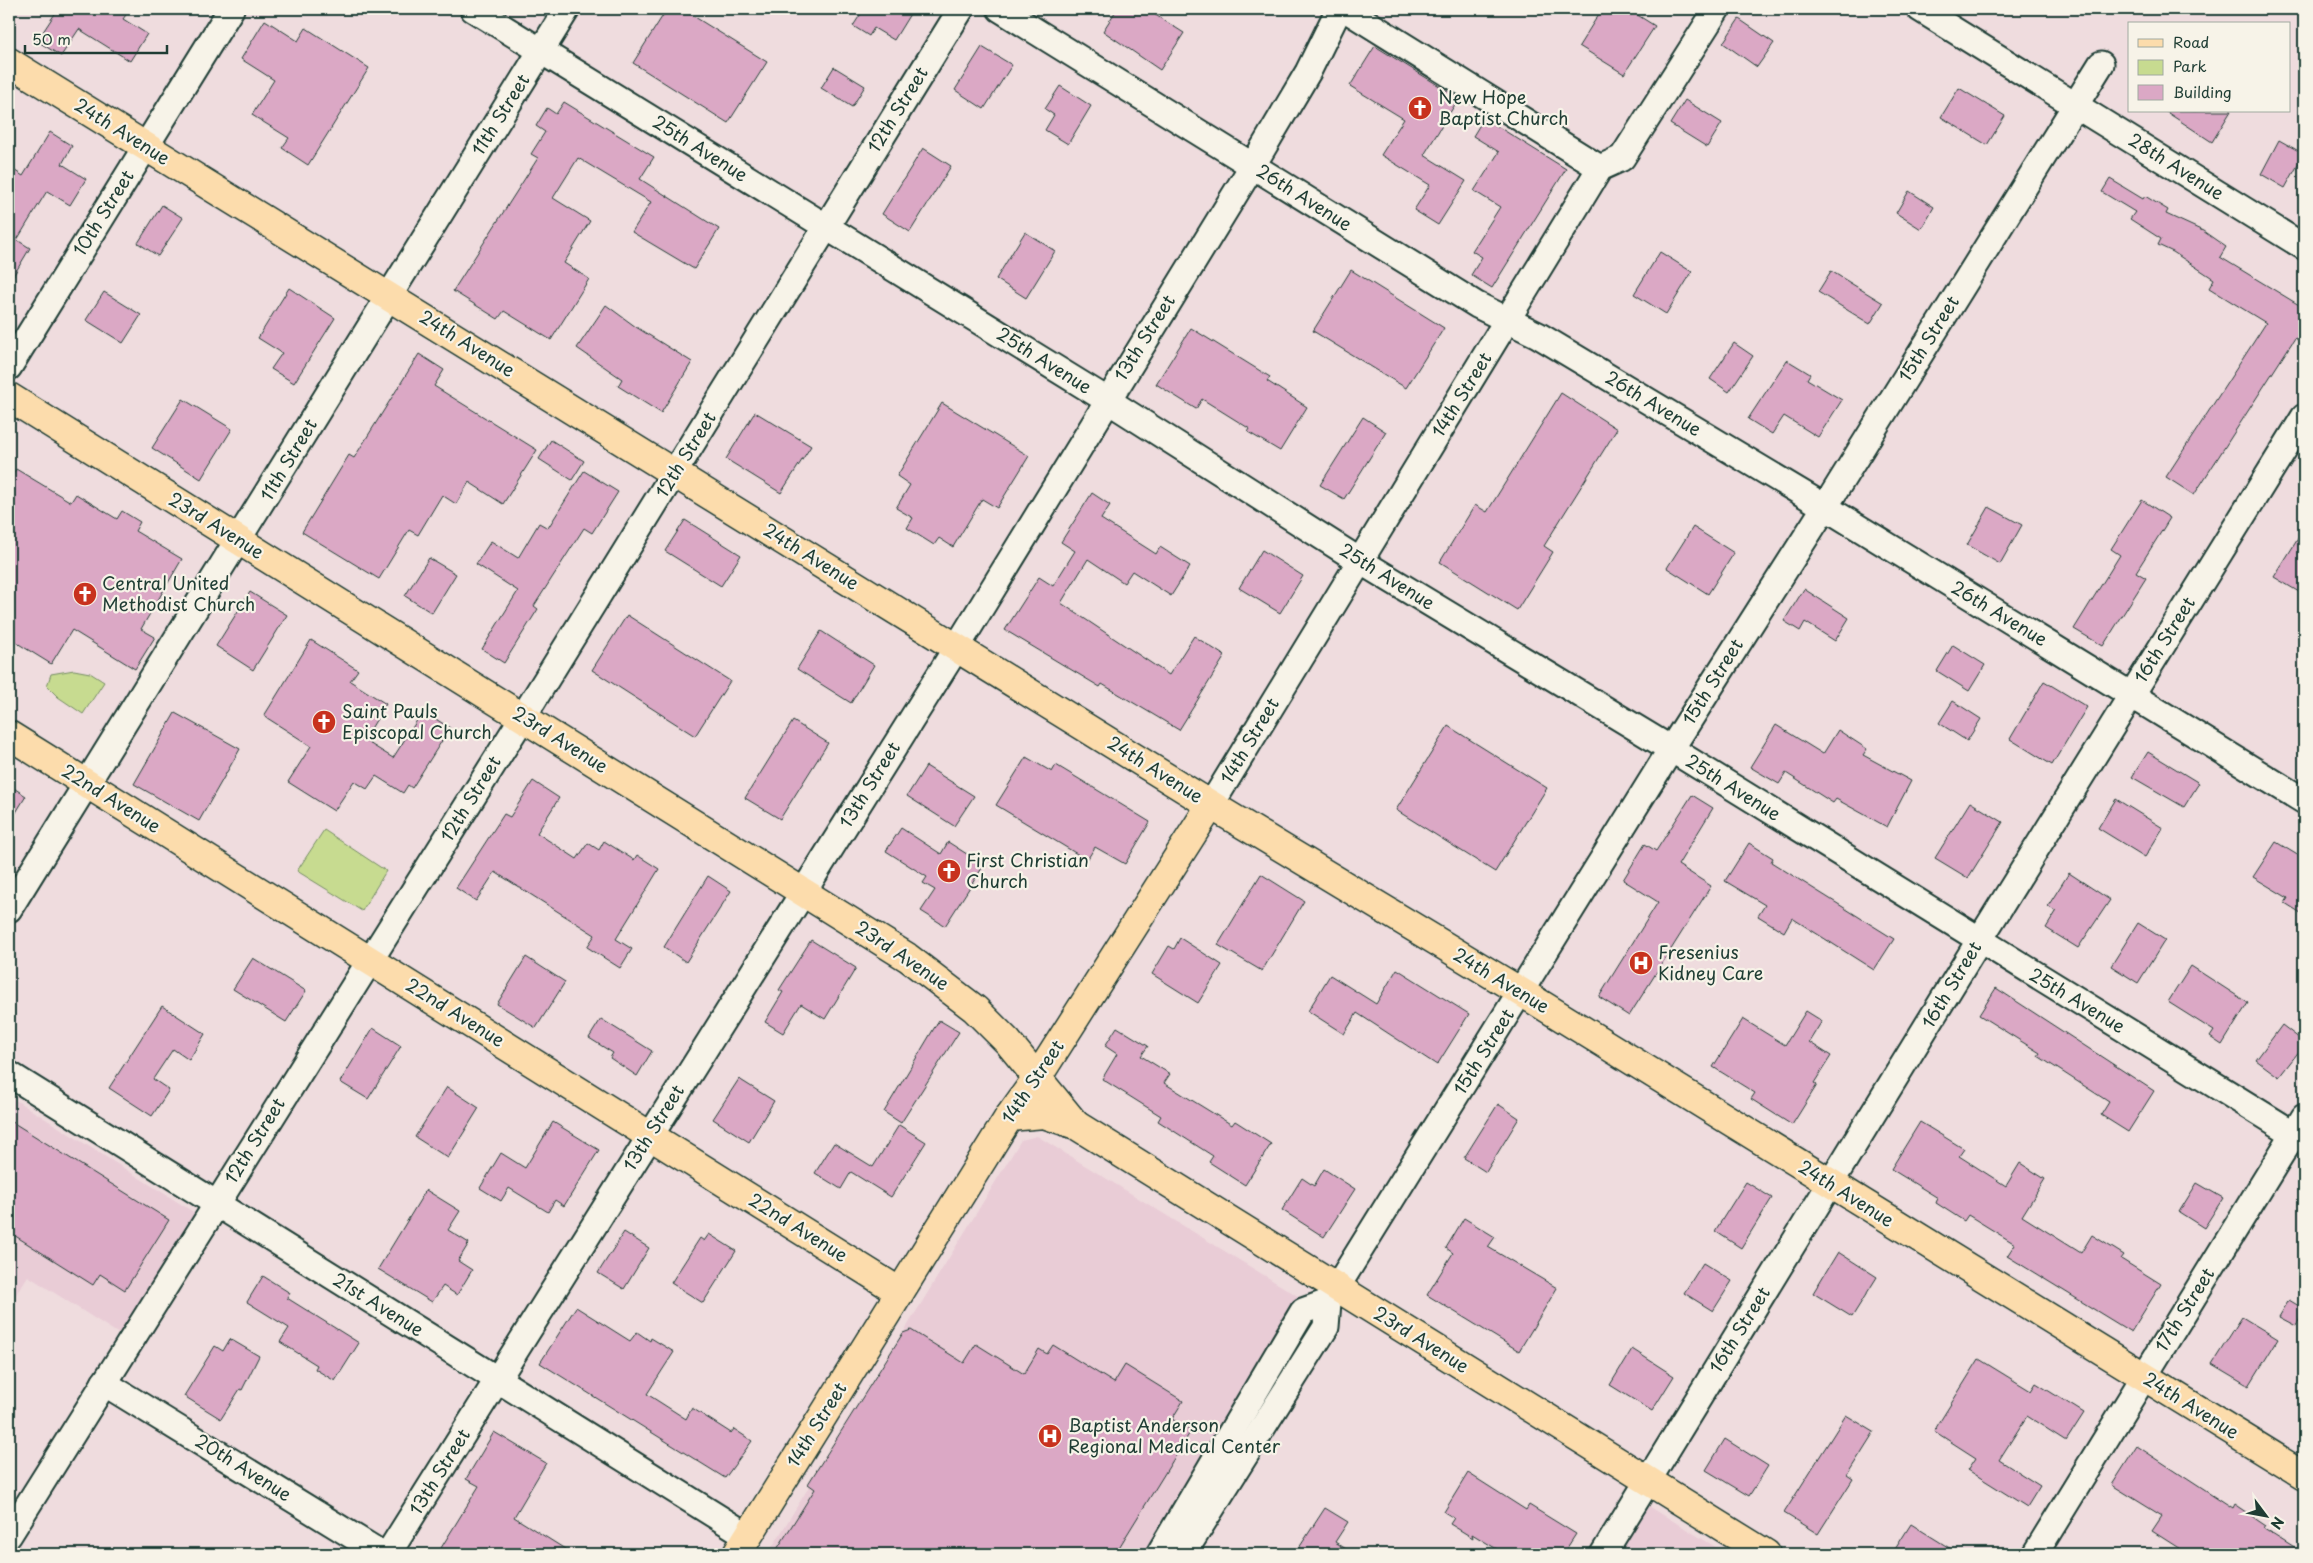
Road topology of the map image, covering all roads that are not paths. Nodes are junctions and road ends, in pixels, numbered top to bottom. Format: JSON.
{"nodes":[{"id":1,"x":231,"y":9,"type":"edge"},
{"id":2,"x":474,"y":9,"type":"edge"},
{"id":3,"x":567,"y":9,"type":"edge"},
{"id":4,"x":961,"y":9,"type":"edge"},
{"id":5,"x":1000,"y":9,"type":"edge"},
{"id":6,"x":1339,"y":9,"type":"edge"},
{"id":7,"x":1345,"y":9,"type":"edge"},
{"id":8,"x":1717,"y":9,"type":"edge"},
{"id":9,"x":1920,"y":9,"type":"edge"},
{"id":10,"x":540,"y":50,"type":"junction"},
{"id":11,"x":9,"y":62,"type":"edge"},
{"id":12,"x":2101,"y":64,"type":"dead end"},
{"id":13,"x":2076,"y":104,"type":"junction"},
{"id":14,"x":146,"y":146,"type":"junction"},
{"id":15,"x":1252,"y":165,"type":"junction"},
{"id":16,"x":1600,"y":168,"type":"junction"},
{"id":17,"x":826,"y":227,"type":"junction"},
{"id":18,"x":2304,"y":247,"type":"edge"},
{"id":19,"x":389,"y":296,"type":"junction"},
{"id":20,"x":1508,"y":320,"type":"junction"},
{"id":21,"x":9,"y":367,"type":"edge"},
{"id":22,"x":9,"y":397,"type":"edge"},
{"id":23,"x":1107,"y":400,"type":"junction"},
{"id":24,"x":2304,"y":417,"type":"edge"},
{"id":25,"x":675,"y":472,"type":"junction"},
{"id":26,"x":1825,"y":507,"type":"junction"},
{"id":27,"x":239,"y":540,"type":"junction"},
{"id":28,"x":1360,"y":560,"type":"junction"},
{"id":29,"x":957,"y":647,"type":"junction"},
{"id":30,"x":2132,"y":695,"type":"junction"},
{"id":31,"x":523,"y":717,"type":"junction"},
{"id":32,"x":9,"y":735,"type":"edge"},
{"id":33,"x":1671,"y":749,"type":"junction"},
{"id":34,"x":87,"y":784,"type":"junction"},
{"id":35,"x":2304,"y":801,"type":"edge"},
{"id":36,"x":1211,"y":805,"type":"junction"},
{"id":37,"x":803,"y":892,"type":"junction"},
{"id":38,"x":9,"y":910,"type":"edge"},
{"id":39,"x":1979,"y":941,"type":"junction"},
{"id":40,"x":369,"y":959,"type":"junction"},
{"id":41,"x":1520,"y":992,"type":"junction"},
{"id":42,"x":9,"y":1074,"type":"edge"},
{"id":43,"x":1037,"y":1078,"type":"junction"},
{"id":44,"x":1009,"y":1117,"type":"junction"},
{"id":45,"x":1076,"y":1125,"type":"junction"},
{"id":46,"x":2301,"y":1130,"type":"edge"},
{"id":47,"x":650,"y":1134,"type":"junction"},
{"id":48,"x":1830,"y":1184,"type":"junction"},
{"id":49,"x":216,"y":1204,"type":"junction"},
{"id":50,"x":900,"y":1292,"type":"junction"},
{"id":51,"x":1332,"y":1295,"type":"junction"},
{"id":52,"x":2144,"y":1377,"type":"junction"},
{"id":53,"x":497,"y":1379,"type":"junction"},
{"id":54,"x":104,"y":1383,"type":"junction"},
{"id":55,"x":2304,"y":1476,"type":"edge"},
{"id":56,"x":1647,"y":1481,"type":"junction"},
{"id":57,"x":9,"y":1535,"type":"edge"},
{"id":58,"x":743,"y":1545,"type":"edge"},
{"id":59,"x":382,"y":1554,"type":"edge"},
{"id":60,"x":388,"y":1554,"type":"edge"},
{"id":61,"x":1159,"y":1554,"type":"edge"},
{"id":62,"x":1183,"y":1554,"type":"edge"},
{"id":63,"x":1603,"y":1554,"type":"edge"},
{"id":64,"x":1766,"y":1554,"type":"edge"},
{"id":65,"x":2035,"y":1554,"type":"edge"}],
"edges":[{"from":1,"to":14,"type":"street","name":"10th Street"},
{"from":2,"to":10,"type":"street","name":"25th Avenue"},
{"from":3,"to":10,"type":"street","name":"11th Street"},
{"from":4,"to":17,"type":"street","name":"12th Street"},
{"from":5,"to":15,"type":"street","name":"26th Avenue"},
{"from":6,"to":15,"type":"street","name":"13th Street"},
{"from":7,"to":16,"type":"street"},
{"from":8,"to":16,"type":"street"},
{"from":9,"to":13,"type":"street","name":"28th Avenue"},
{"from":10,"to":17,"type":"street","name":"25th Avenue"},
{"from":10,"to":19,"type":"street","name":"11th Street"},
{"from":11,"to":14,"type":"main road","name":"24th Avenue"},
{"from":12,"to":13,"type":"street","name":"15th Street"},
{"from":13,"to":18,"type":"street","name":"28th Avenue"},
{"from":13,"to":26,"type":"street","name":"15th Street"},
{"from":14,"to":19,"type":"main road","name":"24th Avenue"},
{"from":14,"to":21,"type":"street","name":"10th Street"},
{"from":15,"to":20,"type":"street","name":"26th Avenue"},
{"from":15,"to":23,"type":"street","name":"13th Street"},
{"from":16,"to":20,"type":"street","name":"14th Street"},
{"from":17,"to":23,"type":"street","name":"25th Avenue"},
{"from":17,"to":25,"type":"street","name":"12th Street"},
{"from":19,"to":25,"type":"main road","name":"24th Avenue"},
{"from":19,"to":27,"type":"street","name":"11th Street"},
{"from":20,"to":26,"type":"street","name":"26th Avenue"},
{"from":20,"to":28,"type":"street","name":"14th Street"},
{"from":22,"to":27,"type":"main road","name":"23rd Avenue"},
{"from":23,"to":28,"type":"street","name":"25th Avenue"},
{"from":23,"to":29,"type":"street","name":"13th Street"},
{"from":24,"to":30,"type":"street","name":"16th Street"},
{"from":25,"to":29,"type":"main road","name":"24th Avenue"},
{"from":25,"to":31,"type":"street","name":"12th Street"},
{"from":26,"to":30,"type":"street","name":"26th Avenue"},
{"from":26,"to":33,"type":"street","name":"15th Street"},
{"from":27,"to":31,"type":"main road","name":"23rd Avenue"},
{"from":27,"to":34,"type":"street","name":"11th Street"},
{"from":28,"to":33,"type":"street","name":"25th Avenue"},
{"from":28,"to":36,"type":"street","name":"14th Street"},
{"from":29,"to":36,"type":"main road","name":"24th Avenue"},
{"from":29,"to":37,"type":"street","name":"13th Street"},
{"from":30,"to":35,"type":"street","name":"26th Avenue"},
{"from":30,"to":39,"type":"street","name":"16th Street"},
{"from":31,"to":37,"type":"main road","name":"23rd Avenue"},
{"from":31,"to":40,"type":"street","name":"12th Street"},
{"from":32,"to":34,"type":"main road","name":"22nd Avenue"},
{"from":33,"to":39,"type":"street","name":"25th Avenue"},
{"from":33,"to":41,"type":"street","name":"15th Street"},
{"from":34,"to":38,"type":"street","name":"11th Street"},
{"from":34,"to":40,"type":"main road","name":"22nd Avenue"},
{"from":36,"to":41,"type":"main road","name":"24th Avenue"},
{"from":36,"to":43,"type":"main road","name":"14th Street"},
{"from":37,"to":43,"type":"main road","name":"23rd Avenue"},
{"from":37,"to":47,"type":"street","name":"13th Street"},
{"from":39,"to":46,"type":"street","name":"25th Avenue"},
{"from":39,"to":48,"type":"street","name":"16th Street"},
{"from":40,"to":47,"type":"main road","name":"22nd Avenue"},
{"from":40,"to":49,"type":"street","name":"12th Street"},
{"from":41,"to":48,"type":"main road","name":"24th Avenue"},
{"from":41,"to":51,"type":"street","name":"15th Street"},
{"from":42,"to":49,"type":"street","name":"21st Avenue"},
{"from":43,"to":44,"type":"main road","name":"14th Street"},
{"from":43,"to":45,"type":"main road","name":"23rd Avenue"},
{"from":44,"to":45,"type":"main road","name":"23rd Avenue"},
{"from":44,"to":50,"type":"main road","name":"14th Street"},
{"from":45,"to":51,"type":"main road","name":"23rd Avenue"},
{"from":46,"to":52,"type":"street","name":"17th Street"},
{"from":47,"to":50,"type":"main road","name":"22nd Avenue"},
{"from":47,"to":53,"type":"street","name":"13th Street"},
{"from":48,"to":52,"type":"main road","name":"24th Avenue"},
{"from":48,"to":56,"type":"street","name":"16th Street"},
{"from":49,"to":53,"type":"street","name":"21st Avenue"},
{"from":49,"to":54,"type":"street","name":"12th Street"},
{"from":50,"to":58,"type":"main road","name":"14th Street"},
{"from":51,"to":56,"type":"main road","name":"23rd Avenue"},
{"from":51,"to":61,"type":"street"},
{"from":51,"to":62,"type":"street","name":"15th Street"},
{"from":52,"to":55,"type":"main road","name":"24th Avenue"},
{"from":52,"to":65,"type":"street","name":"17th Street"},
{"from":53,"to":58,"type":"street","name":"21st Avenue"},
{"from":53,"to":60,"type":"street","name":"13th Street"},
{"from":54,"to":57,"type":"street","name":"12th Street"},
{"from":54,"to":59,"type":"street","name":"20th Avenue"},
{"from":56,"to":63,"type":"street","name":"16th Street"},
{"from":56,"to":64,"type":"main road","name":"23rd Avenue"}]}
